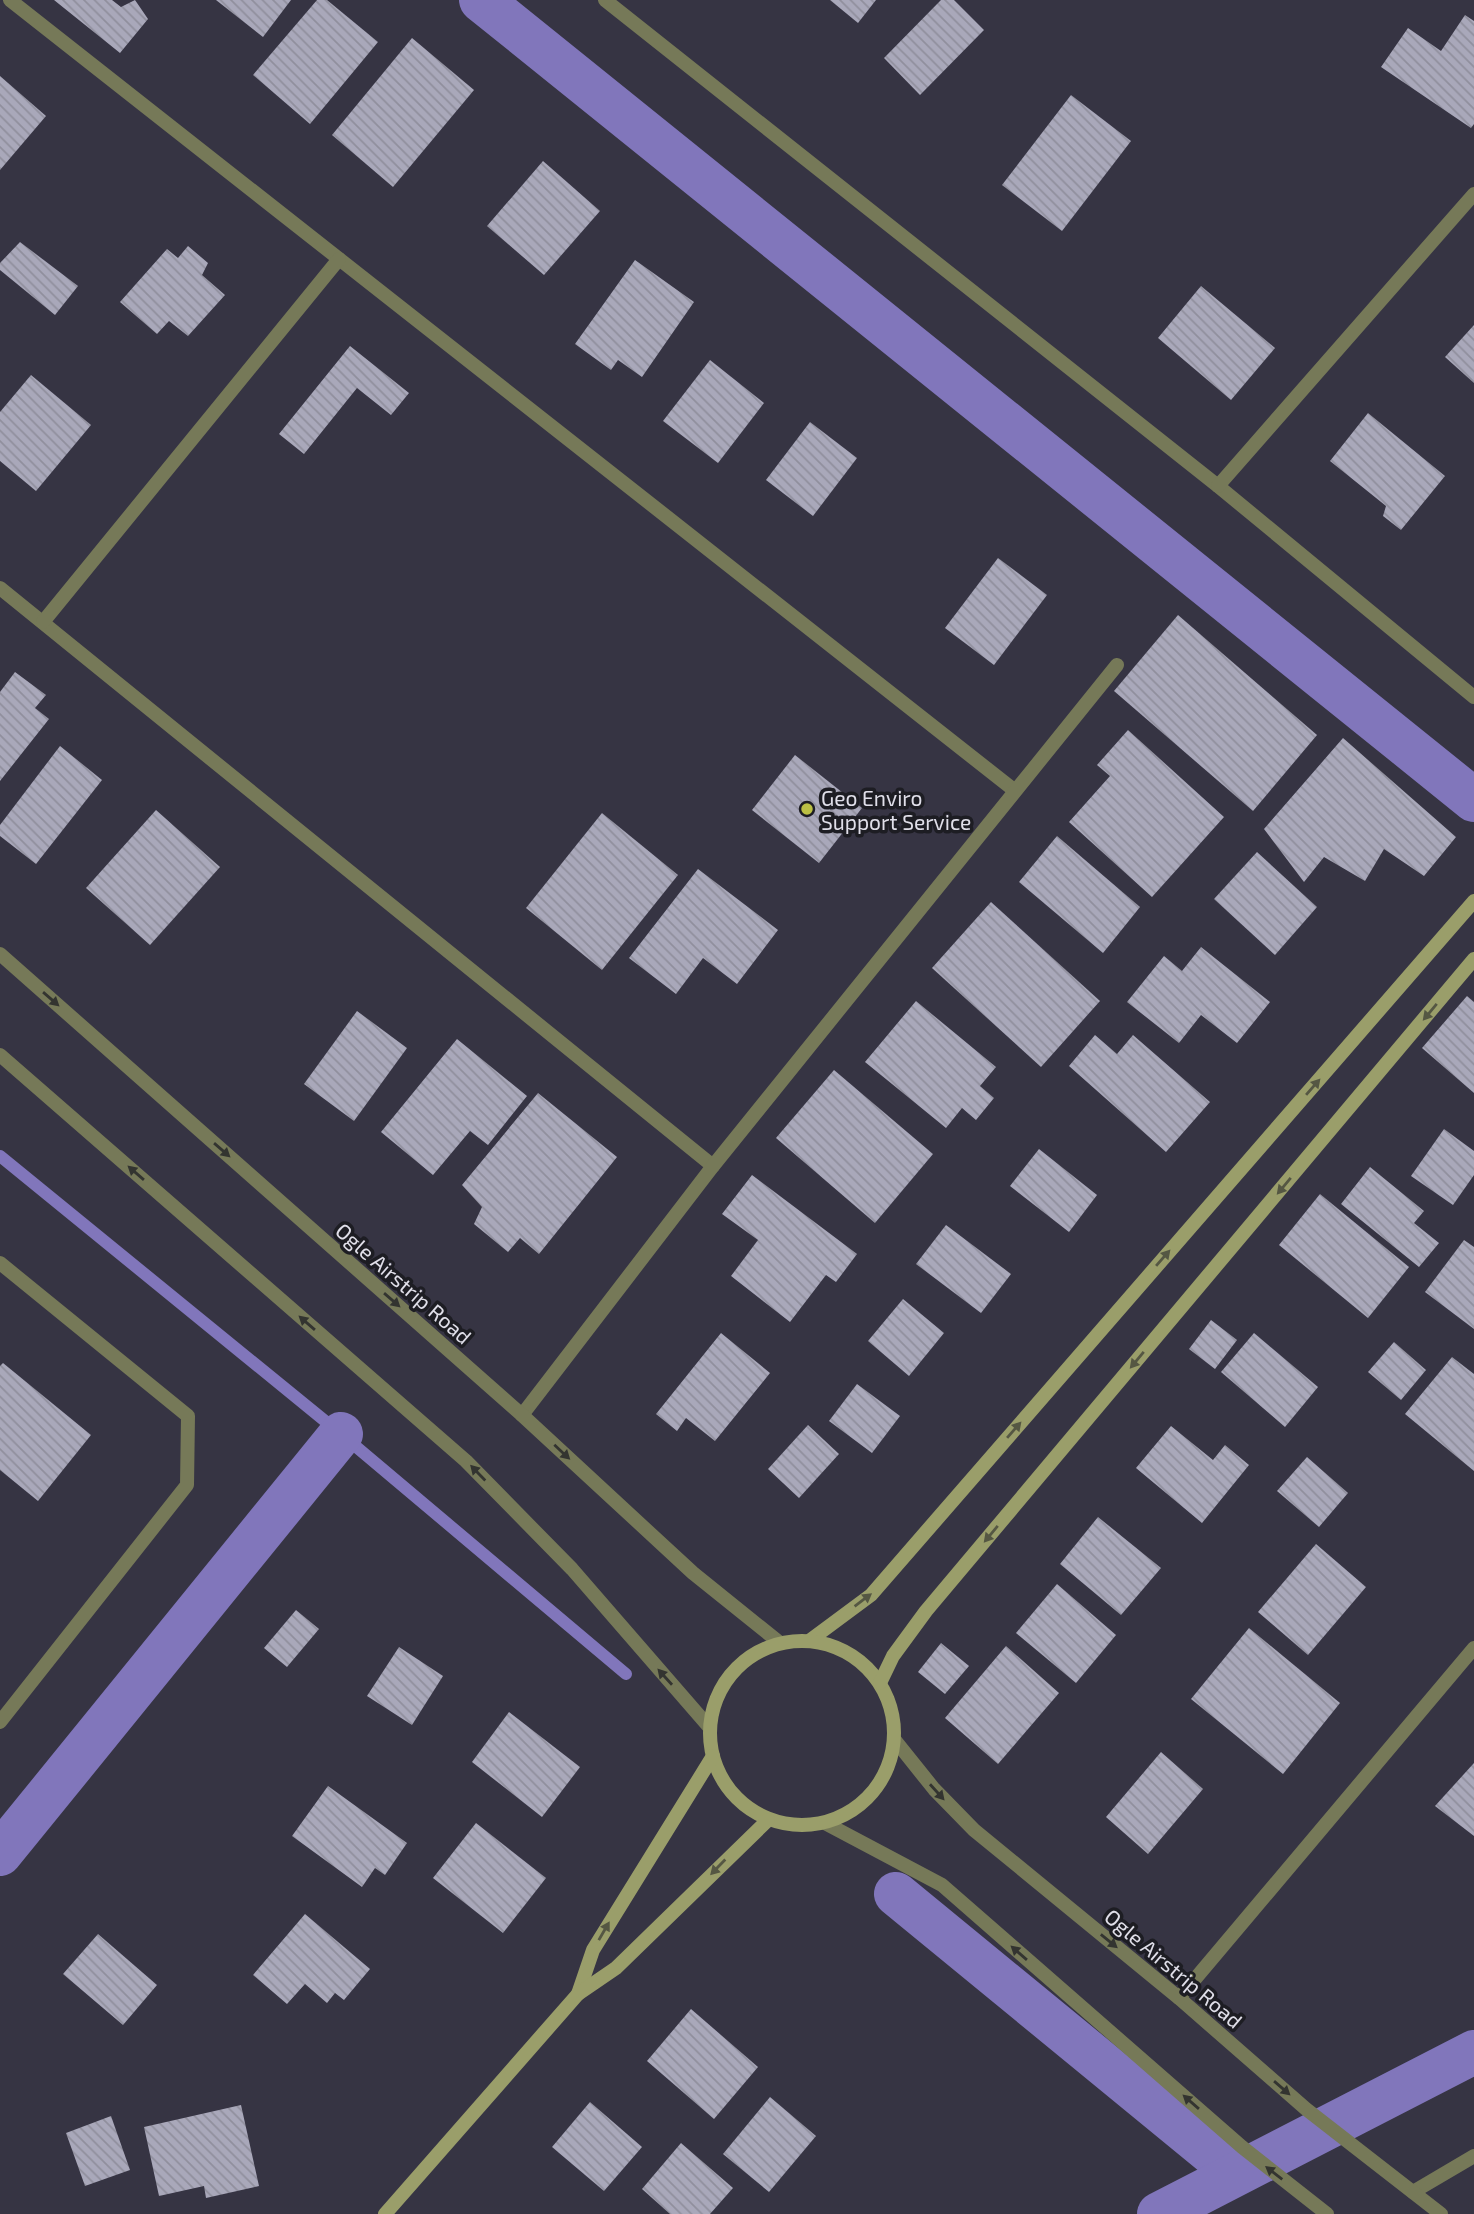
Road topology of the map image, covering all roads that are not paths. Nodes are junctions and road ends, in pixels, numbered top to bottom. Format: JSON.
{"nodes":[{"id":1,"x":10,"y":0,"type":"edge"},
{"id":2,"x":605,"y":0,"type":"edge"},
{"id":3,"x":1474,"y":194,"type":"edge"},
{"id":4,"x":339,"y":259,"type":"junction"},
{"id":5,"x":1218,"y":486,"type":"junction"},
{"id":6,"x":0,"y":588,"type":"edge"},
{"id":7,"x":43,"y":622,"type":"junction"},
{"id":8,"x":1117,"y":666,"type":"dead end"},
{"id":9,"x":1474,"y":697,"type":"edge"},
{"id":10,"x":1014,"y":790,"type":"junction"},
{"id":11,"x":1474,"y":901,"type":"edge"},
{"id":12,"x":0,"y":954,"type":"edge"},
{"id":13,"x":1474,"y":959,"type":"edge"},
{"id":14,"x":0,"y":1055,"type":"edge"},
{"id":15,"x":713,"y":1166,"type":"junction"},
{"id":16,"x":0,"y":1263,"type":"edge"},
{"id":17,"x":522,"y":1415,"type":"junction"},
{"id":18,"x":809,"y":1641,"type":"junction"},
{"id":19,"x":780,"y":1643,"type":"junction"},
{"id":20,"x":1474,"y":1647,"type":"edge"},
{"id":21,"x":880,"y":1683,"type":"junction"},
{"id":22,"x":0,"y":1722,"type":"edge"},
{"id":23,"x":710,"y":1728,"type":"junction"},
{"id":24,"x":894,"y":1739,"type":"junction"},
{"id":25,"x":713,"y":1756,"type":"junction"},
{"id":26,"x":768,"y":1819,"type":"junction"},
{"id":27,"x":825,"y":1823,"type":"junction"},
{"id":28,"x":578,"y":1994,"type":"junction"},
{"id":29,"x":1179,"y":1998,"type":"junction"},
{"id":30,"x":1474,"y":2157,"type":"edge"},
{"id":31,"x":1413,"y":2192,"type":"junction"},
{"id":32,"x":385,"y":2214,"type":"edge"},
{"id":33,"x":1327,"y":2214,"type":"edge"},
{"id":34,"x":1441,"y":2214,"type":"edge"}],
"edges":[{"from":1,"to":4,"type":"street"},
{"from":2,"to":5,"type":"street"},
{"from":3,"to":5,"type":"street"},
{"from":4,"to":7,"type":"street"},
{"from":4,"to":10,"type":"street"},
{"from":5,"to":9,"type":"street"},
{"from":6,"to":7,"type":"street"},
{"from":7,"to":15,"type":"street"},
{"from":8,"to":10,"type":"street"},
{"from":10,"to":15,"type":"street"},
{"from":18,"to":11,"type":"main road","one_way":true},
{"from":12,"to":17,"type":"street","name":"Ogle Airstrip Road","one_way":true},
{"from":13,"to":21,"type":"main road","one_way":true},
{"from":23,"to":14,"type":"street","one_way":true},
{"from":15,"to":17,"type":"street"},
{"from":16,"to":22,"type":"street"},
{"from":17,"to":19,"type":"street","name":"Ogle Airstrip Road","one_way":true},
{"from":18,"to":19,"type":"main road"},
{"from":18,"to":21,"type":"main road"},
{"from":19,"to":23,"type":"main road"},
{"from":20,"to":29,"type":"street"},
{"from":21,"to":24,"type":"main road"},
{"from":23,"to":25,"type":"main road"},
{"from":24,"to":27,"type":"main road"},
{"from":24,"to":29,"type":"street","name":"Ogle Airstrip Road","one_way":true},
{"from":25,"to":26,"type":"main road"},
{"from":28,"to":25,"type":"main road","one_way":true},
{"from":26,"to":27,"type":"main road"},
{"from":26,"to":28,"type":"main road","one_way":true},
{"from":33,"to":27,"type":"street","one_way":true},
{"from":28,"to":32,"type":"main road"},
{"from":29,"to":31,"type":"street","name":"Ogle Airstrip Road","one_way":true},
{"from":30,"to":31,"type":"street"},
{"from":31,"to":34,"type":"street","name":"Ogle Airstrip Road"}]}
